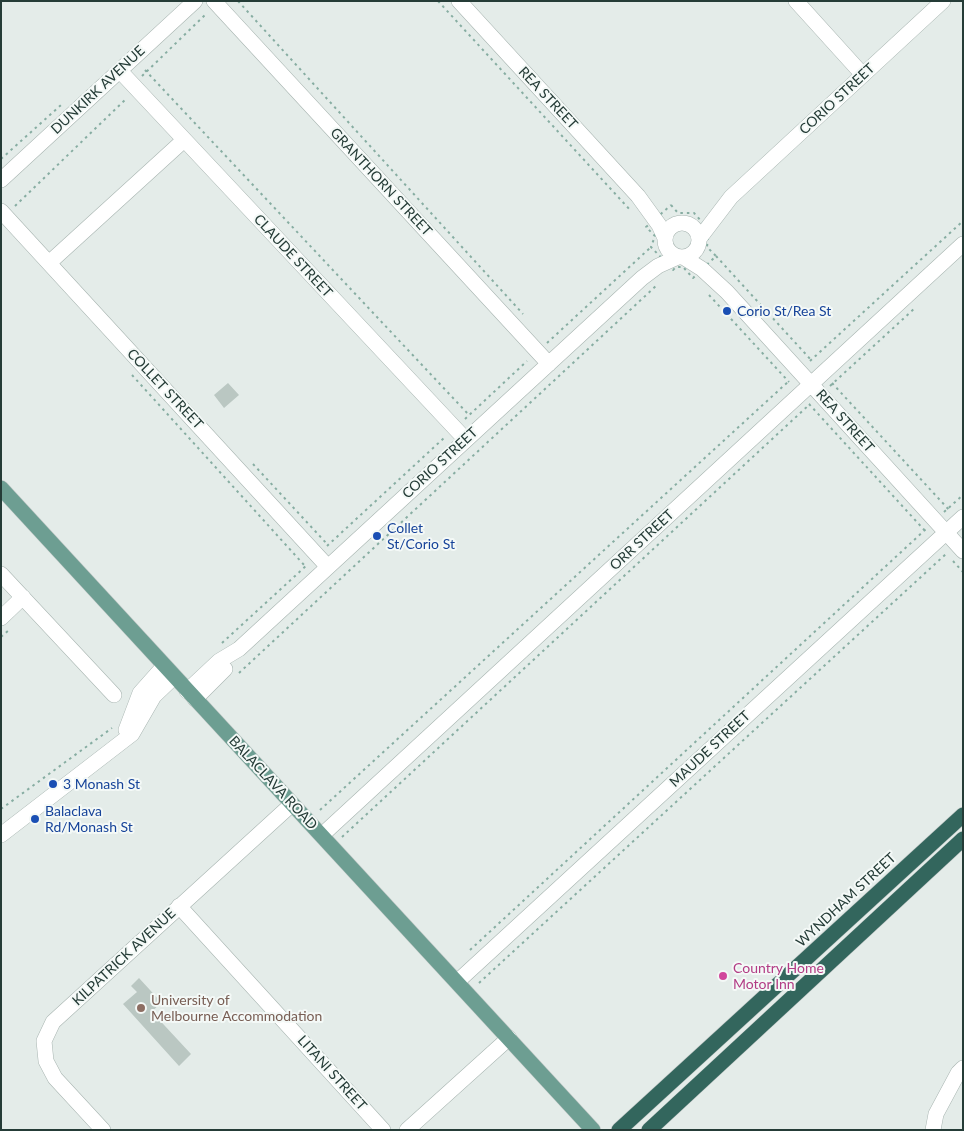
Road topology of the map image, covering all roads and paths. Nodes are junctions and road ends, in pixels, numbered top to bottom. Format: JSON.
{"nodes":[{"id":1,"x":195,"y":1,"type":"edge"},
{"id":2,"x":238,"y":1,"type":"edge"},
{"id":3,"x":438,"y":1,"type":"edge"},
{"id":4,"x":459,"y":1,"type":"edge"},
{"id":5,"x":796,"y":1,"type":"edge"},
{"id":6,"x":943,"y":1,"type":"edge"},
{"id":7,"x":215,"y":3,"type":"edge"},
{"id":8,"x":145,"y":70,"type":"junction"},
{"id":9,"x":120,"y":71,"type":"junction"},
{"id":10,"x":864,"y":75,"type":"junction"},
{"id":11,"x":135,"y":87,"type":"junction"},
{"id":12,"x":184,"y":140,"type":"junction"},
{"id":13,"x":1,"y":180,"type":"edge"},
{"id":14,"x":638,"y":196,"type":"junction"},
{"id":15,"x":731,"y":197,"type":"junction"},
{"id":16,"x":1,"y":211,"type":"edge"},
{"id":17,"x":633,"y":212,"type":"dead end"},
{"id":18,"x":963,"y":221,"type":"edge"},
{"id":19,"x":682,"y":224,"type":"junction"},
{"id":20,"x":699,"y":242,"type":"junction"},
{"id":21,"x":660,"y":243,"type":"junction"},
{"id":22,"x":963,"y":244,"type":"edge"},
{"id":23,"x":716,"y":256,"type":"dead end"},
{"id":24,"x":681,"y":257,"type":"junction"},
{"id":25,"x":49,"y":263,"type":"junction"},
{"id":26,"x":642,"y":278,"type":"junction"},
{"id":27,"x":658,"y":283,"type":"dead end"},
{"id":28,"x":706,"y":291,"type":"dead end"},
{"id":29,"x":727,"y":292,"type":"junction"},
{"id":30,"x":920,"y":304,"type":"dead end"},
{"id":31,"x":528,"y":320,"type":"dead end"},
{"id":32,"x":538,"y":352,"type":"junction"},
{"id":33,"x":812,"y":360,"type":"junction"},
{"id":34,"x":549,"y":364,"type":"junction"},
{"id":35,"x":127,"y":369,"type":"dead end"},
{"id":36,"x":800,"y":371,"type":"junction"},
{"id":37,"x":828,"y":378,"type":"junction"},
{"id":38,"x":788,"y":381,"type":"junction"},
{"id":39,"x":811,"y":394,"type":"junction"},
{"id":40,"x":469,"y":415,"type":"junction"},
{"id":41,"x":455,"y":428,"type":"junction"},
{"id":42,"x":466,"y":440,"type":"junction"},
{"id":43,"x":1,"y":488,"type":"edge"},
{"id":44,"x":963,"y":495,"type":"edge"},
{"id":45,"x":948,"y":508,"type":"junction"},
{"id":46,"x":961,"y":518,"type":"edge"},
{"id":47,"x":930,"y":526,"type":"junction"},
{"id":48,"x":940,"y":537,"type":"junction"},
{"id":49,"x":955,"y":550,"type":"edge"},
{"id":50,"x":317,"y":555,"type":"junction"},
{"id":51,"x":305,"y":566,"type":"junction"},
{"id":52,"x":328,"y":567,"type":"junction"},
{"id":53,"x":963,"y":572,"type":"edge"},
{"id":54,"x":1,"y":574,"type":"edge"},
{"id":55,"x":23,"y":597,"type":"junction"},
{"id":56,"x":1,"y":618,"type":"edge"},
{"id":57,"x":221,"y":644,"type":"dead end"},
{"id":58,"x":169,"y":671,"type":"junction"},
{"id":59,"x":237,"y":674,"type":"dead end"},
{"id":60,"x":114,"y":695,"type":"dead end"},
{"id":61,"x":191,"y":695,"type":"junction"},
{"id":62,"x":117,"y":725,"type":"dead end"},
{"id":63,"x":292,"y":804,"type":"junction"},
{"id":64,"x":1,"y":809,"type":"edge"},
{"id":65,"x":320,"y":810,"type":"dead end"},
{"id":66,"x":963,"y":815,"type":"edge"},
{"id":67,"x":1,"y":835,"type":"edge"},
{"id":68,"x":322,"y":835,"type":"junction"},
{"id":69,"x":342,"y":837,"type":"dead end"},
{"id":70,"x":963,"y":839,"type":"edge"},
{"id":71,"x":179,"y":906,"type":"junction"},
{"id":72,"x":465,"y":955,"type":"dead end"},
{"id":73,"x":457,"y":982,"type":"junction"},
{"id":74,"x":480,"y":982,"type":"dead end"},
{"id":75,"x":509,"y":1038,"type":"junction"},
{"id":76,"x":963,"y":1068,"type":"edge"},
{"id":77,"x":103,"y":1130,"type":"edge"},
{"id":78,"x":384,"y":1130,"type":"edge"},
{"id":79,"x":407,"y":1130,"type":"edge"},
{"id":80,"x":593,"y":1130,"type":"edge"},
{"id":81,"x":619,"y":1130,"type":"edge"},
{"id":82,"x":649,"y":1130,"type":"edge"},
{"id":83,"x":933,"y":1130,"type":"edge"}],
"edges":[{"from":1,"to":9,"type":"street","name":"DUNKIRK AVENUE"},
{"from":2,"to":31,"type":"path"},
{"from":3,"to":17,"type":"path"},
{"from":4,"to":14,"type":"street","name":"REA STREET"},
{"from":5,"to":10,"type":"street"},
{"from":6,"to":10,"type":"street","name":"CORIO STREET"},
{"from":7,"to":8,"type":"path"},
{"from":7,"to":32,"type":"street","name":"GRANTHORN STREET"},
{"from":8,"to":11,"type":"path"},
{"from":8,"to":40,"type":"path"},
{"from":9,"to":11,"type":"street","name":"CLAUDE STREET"},
{"from":9,"to":13,"type":"street","name":"DUNKIRK AVENUE"},
{"from":10,"to":15,"type":"street","name":"CORIO STREET"},
{"from":11,"to":12,"type":"street","name":"CLAUDE STREET"},
{"from":11,"to":16,"type":"path"},
{"from":12,"to":25,"type":"street"},
{"from":12,"to":41,"type":"street","name":"CLAUDE STREET"},
{"from":14,"to":19,"type":"street","name":"REA STREET"},
{"from":14,"to":21,"type":"street","name":"REA STREET"},
{"from":15,"to":19,"type":"street","name":"CORIO STREET"},
{"from":15,"to":20,"type":"street","name":"CORIO STREET"},
{"from":16,"to":25,"type":"street","name":"COLLET STREET"},
{"from":18,"to":33,"type":"path"},
{"from":19,"to":20,"type":"street"},
{"from":19,"to":21,"type":"street"},
{"from":20,"to":24,"type":"street"},
{"from":20,"to":29,"type":"street","name":"REA STREET"},
{"from":21,"to":24,"type":"street"},
{"from":21,"to":26,"type":"street","name":"CORIO STREET"},
{"from":21,"to":32,"type":"path"},
{"from":22,"to":37,"type":"street","name":"ORR STREET"},
{"from":23,"to":33,"type":"path"},
{"from":24,"to":26,"type":"street","name":"CORIO STREET"},
{"from":24,"to":29,"type":"street","name":"REA STREET"},
{"from":25,"to":50,"type":"street","name":"COLLET STREET"},
{"from":26,"to":34,"type":"street","name":"CORIO STREET"},
{"from":27,"to":59,"type":"path"},
{"from":28,"to":38,"type":"path"},
{"from":29,"to":36,"type":"street","name":"REA STREET"},
{"from":30,"to":37,"type":"path"},
{"from":32,"to":34,"type":"street","name":"GRANTHORN STREET"},
{"from":32,"to":40,"type":"path"},
{"from":33,"to":36,"type":"path"},
{"from":33,"to":37,"type":"path"},
{"from":34,"to":42,"type":"street","name":"CORIO STREET"},
{"from":35,"to":51,"type":"path"},
{"from":36,"to":38,"type":"path"},
{"from":36,"to":39,"type":"street","name":"REA STREET"},
{"from":37,"to":39,"type":"street","name":"ORR STREET"},
{"from":37,"to":39,"type":"path"},
{"from":37,"to":45,"type":"path"},
{"from":38,"to":39,"type":"path"},
{"from":38,"to":65,"type":"path"},
{"from":39,"to":47,"type":"street","name":"REA STREET"},
{"from":39,"to":47,"type":"path"},
{"from":39,"to":68,"type":"street","name":"ORR STREET"},
{"from":39,"to":69,"type":"path"},
{"from":40,"to":41,"type":"path"},
{"from":41,"to":42,"type":"street","name":"CLAUDE STREET"},
{"from":41,"to":50,"type":"path"},
{"from":42,"to":52,"type":"street","name":"CORIO STREET"},
{"from":43,"to":58,"type":"main road","name":"BALACLAVA ROAD"},
{"from":44,"to":45,"type":"path"},
{"from":45,"to":46,"type":"path"},
{"from":45,"to":47,"type":"path"},
{"from":46,"to":48,"type":"street","name":"MAUDE STREET"},
{"from":47,"to":48,"type":"street","name":"REA STREET"},
{"from":47,"to":48,"type":"path"},
{"from":47,"to":72,"type":"path"},
{"from":48,"to":49,"type":"street","name":"REA STREET"},
{"from":48,"to":49,"type":"path"},
{"from":48,"to":73,"type":"street","name":"MAUDE STREET"},
{"from":49,"to":53,"type":"path"},
{"from":49,"to":74,"type":"path"},
{"from":50,"to":51,"type":"path"},
{"from":50,"to":52,"type":"street","name":"COLLET STREET"},
{"from":51,"to":57,"type":"path"},
{"from":52,"to":61,"type":"street","name":"CORIO STREET"},
{"from":54,"to":55,"type":"street"},
{"from":55,"to":56,"type":"street"},
{"from":55,"to":60,"type":"street"},
{"from":58,"to":61,"type":"main road","name":"BALACLAVA ROAD"},
{"from":58,"to":67,"type":"street"},
{"from":61,"to":63,"type":"main road","name":"BALACLAVA ROAD"},
{"from":62,"to":64,"type":"path"},
{"from":63,"to":68,"type":"main road","name":"BALACLAVA ROAD"},
{"from":63,"to":71,"type":"street","name":"KILPATRICK AVENUE"},
{"from":66,"to":81,"type":"highway","name":"WYNDHAM STREET"},
{"from":68,"to":73,"type":"main road","name":"BALACLAVA ROAD"},
{"from":70,"to":82,"type":"highway"},
{"from":71,"to":77,"type":"street","name":"KILPATRICK AVENUE"},
{"from":71,"to":78,"type":"street","name":"LITANI STREET"},
{"from":73,"to":75,"type":"main road","name":"BALACLAVA ROAD"},
{"from":75,"to":79,"type":"street"},
{"from":75,"to":80,"type":"main road","name":"BALACLAVA ROAD"},
{"from":76,"to":83,"type":"street"}]}
